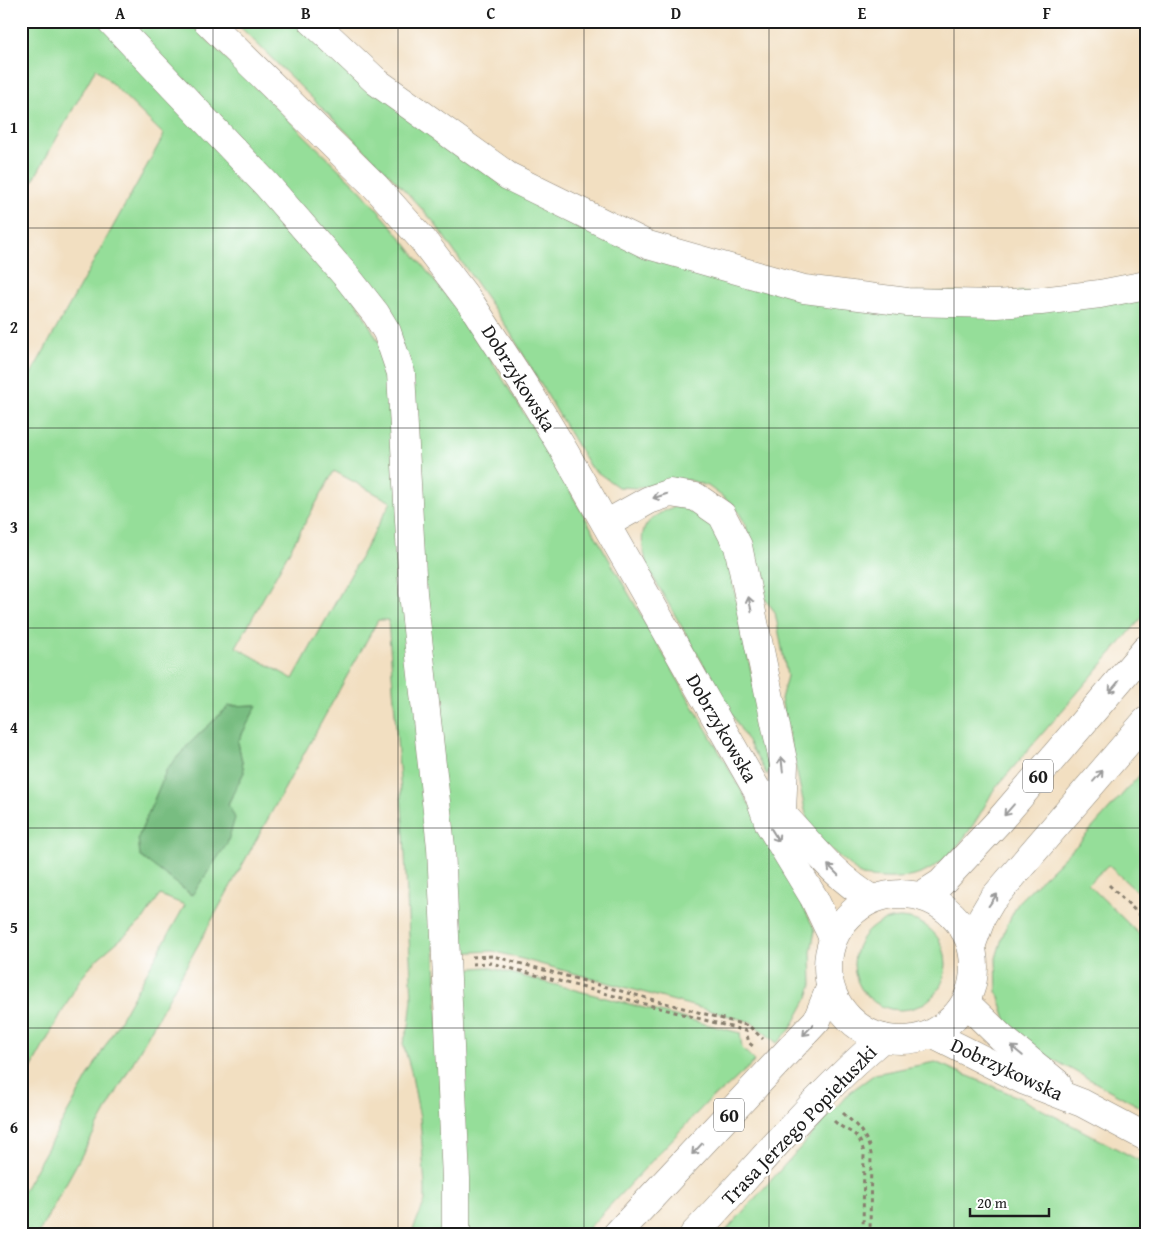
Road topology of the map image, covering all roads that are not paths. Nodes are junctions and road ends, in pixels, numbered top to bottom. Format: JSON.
{"nodes":[{"id":1,"x":111,"y":21,"type":"edge"},
{"id":2,"x":207,"y":21,"type":"edge"},
{"id":3,"x":312,"y":21,"type":"edge"},
{"id":4,"x":1146,"y":285,"type":"edge"},
{"id":5,"x":606,"y":524,"type":"junction"},
{"id":6,"x":1146,"y":649,"type":"edge"},
{"id":7,"x":1146,"y":721,"type":"edge"},
{"id":8,"x":757,"y":790,"type":"junction"},
{"id":9,"x":782,"y":812,"type":"junction"},
{"id":10,"x":922,"y":895,"type":"junction"},
{"id":11,"x":872,"y":899,"type":"junction"},
{"id":12,"x":833,"y":938,"type":"junction"},
{"id":13,"x":972,"y":944,"type":"junction"},
{"id":14,"x":830,"y":988,"type":"junction"},
{"id":15,"x":966,"y":1003,"type":"junction"},
{"id":16,"x":932,"y":1034,"type":"junction"},
{"id":17,"x":884,"y":1038,"type":"junction"},
{"id":18,"x":1082,"y":1103,"type":"junction"},
{"id":19,"x":1146,"y":1137,"type":"edge"},
{"id":20,"x":456,"y":1234,"type":"edge"},
{"id":21,"x":617,"y":1234,"type":"edge"},
{"id":22,"x":694,"y":1234,"type":"edge"}],
"edges":[{"from":1,"to":20,"type":"main road"},
{"from":2,"to":5,"type":"main road","name":"Dobrzykowska"},
{"from":3,"to":4,"type":"main road"},
{"from":5,"to":8,"type":"main road","name":"Dobrzykowska"},
{"from":9,"to":5,"type":"main road","one_way":true},
{"from":6,"to":10,"type":"main road","number":"60","one_way":true},
{"from":13,"to":7,"type":"main road","number":"60","one_way":true},
{"from":8,"to":9,"type":"main road","name":"Dobrzykowska"},
{"from":8,"to":12,"type":"main road","name":"Dobrzykowska","one_way":true},
{"from":11,"to":9,"type":"main road","name":"Dobrzykowska","one_way":true},
{"from":10,"to":11,"type":"main road","number":"60"},
{"from":10,"to":13,"type":"main road","number":"60"},
{"from":11,"to":12,"type":"main road","number":"60"},
{"from":12,"to":14,"type":"main road","number":"60"},
{"from":13,"to":15,"type":"main road","number":"60"},
{"from":14,"to":17,"type":"main road","number":"60"},
{"from":14,"to":21,"type":"main road","number":"60","one_way":true},
{"from":15,"to":16,"type":"main road","number":"60"},
{"from":18,"to":15,"type":"main road","name":"Dobrzykowska","one_way":true},
{"from":16,"to":17,"type":"main road","number":"60"},
{"from":16,"to":18,"type":"main road","name":"Dobrzykowska"},
{"from":17,"to":22,"type":"main road","name":"Trasa Jerzego Popiełuszki"},
{"from":18,"to":19,"type":"main road","name":"Dobrzykowska"}]}
